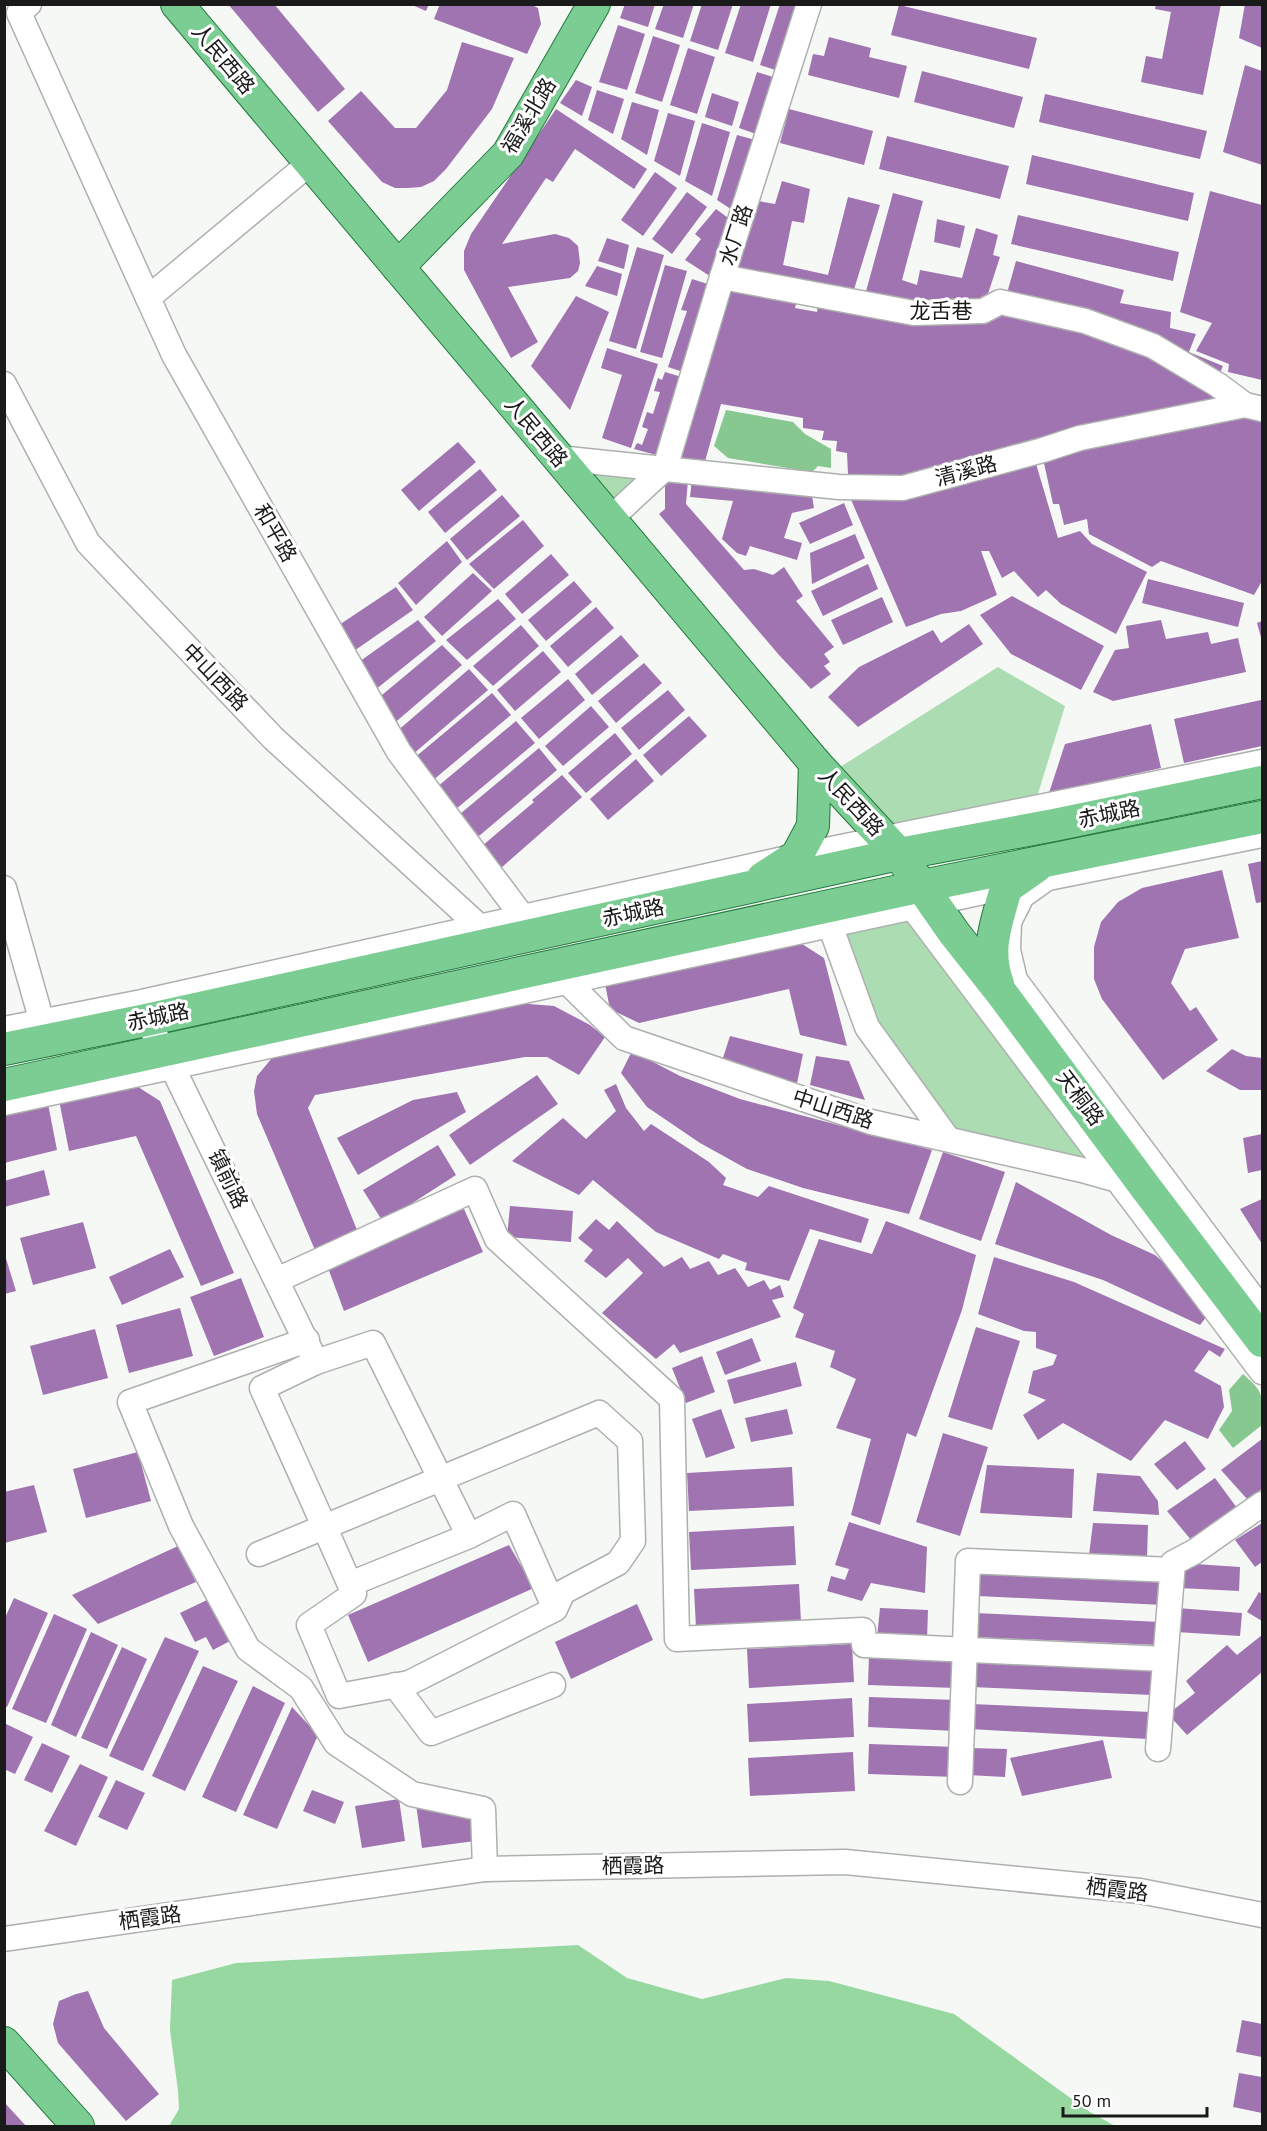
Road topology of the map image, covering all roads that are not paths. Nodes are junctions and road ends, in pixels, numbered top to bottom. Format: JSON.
{"nodes":[{"id":1,"x":29,"y":4,"type":"edge"},
{"id":2,"x":177,"y":4,"type":"edge"},
{"id":3,"x":809,"y":4,"type":"edge"},
{"id":4,"x":590,"y":6,"type":"edge"},
{"id":5,"x":310,"y":163,"type":"junction"},
{"id":6,"x":398,"y":267,"type":"junction"},
{"id":7,"x":722,"y":277,"type":"junction"},
{"id":8,"x":148,"y":298,"type":"junction"},
{"id":9,"x":4,"y":384,"type":"edge"},
{"id":10,"x":1254,"y":407,"type":"edge"},
{"id":11,"x":558,"y":458,"type":"junction"},
{"id":12,"x":665,"y":468,"type":"junction"},
{"id":13,"x":610,"y":519,"type":"junction"},
{"id":14,"x":1263,"y":762,"type":"edge"},
{"id":15,"x":815,"y":763,"type":"junction"},
{"id":16,"x":1263,"y":782,"type":"edge"},
{"id":17,"x":1263,"y":817,"type":"edge"},
{"id":18,"x":1263,"y":835,"type":"edge"},
{"id":19,"x":892,"y":846,"type":"junction"},
{"id":20,"x":797,"y":856,"type":"junction"},
{"id":21,"x":1045,"y":870,"type":"junction"},
{"id":22,"x":4,"y":888,"type":"edge"},
{"id":23,"x":750,"y":888,"type":"junction"},
{"id":24,"x":1006,"y":888,"type":"junction"},
{"id":25,"x":923,"y":899,"type":"junction"},
{"id":26,"x":830,"y":925,"type":"junction"},
{"id":27,"x":480,"y":927,"type":"junction"},
{"id":28,"x":536,"y":935,"type":"junction"},
{"id":29,"x":559,"y":975,"type":"junction"},
{"id":30,"x":1000,"y":991,"type":"junction"},
{"id":31,"x":146,"y":1020,"type":"junction"},
{"id":32,"x":42,"y":1022,"type":"junction"},
{"id":33,"x":4,"y":1029,"type":"edge"},
{"id":34,"x":4,"y":1049,"type":"edge"},
{"id":35,"x":169,"y":1059,"type":"junction"},
{"id":36,"x":4,"y":1084,"type":"edge"},
{"id":37,"x":4,"y":1103,"type":"edge"},
{"id":38,"x":948,"y":1139,"type":"junction"},
{"id":39,"x":1116,"y":1179,"type":"junction"},
{"id":40,"x":1146,"y":1188,"type":"junction"},
{"id":41,"x":277,"y":1280,"type":"junction"},
{"id":42,"x":1263,"y":1310,"type":"edge"},
{"id":43,"x":307,"y":1340,"type":"junction"},
{"id":44,"x":1263,"y":1341,"type":"edge"},
{"id":45,"x":316,"y":1362,"type":"junction"},
{"id":46,"x":1263,"y":1372,"type":"edge"},
{"id":47,"x":440,"y":1479,"type":"junction"},
{"id":48,"x":1263,"y":1504,"type":"edge"},
{"id":49,"x":324,"y":1527,"type":"junction"},
{"id":50,"x":469,"y":1536,"type":"junction"},
{"id":51,"x":259,"y":1554,"type":"dead end"},
{"id":52,"x":1172,"y":1570,"type":"junction"},
{"id":53,"x":350,"y":1584,"type":"junction"},
{"id":54,"x":555,"y":1609,"type":"junction"},
{"id":55,"x":1165,"y":1659,"type":"junction"},
{"id":56,"x":553,"y":1684,"type":"dead end"},
{"id":57,"x":395,"y":1685,"type":"junction"},
{"id":58,"x":1158,"y":1749,"type":"dead end"},
{"id":59,"x":960,"y":1782,"type":"dead end"},
{"id":60,"x":485,"y":1869,"type":"junction"},
{"id":61,"x":1263,"y":1915,"type":"edge"},
{"id":62,"x":4,"y":1939,"type":"edge"},
{"id":63,"x":4,"y":2043,"type":"edge"},
{"id":64,"x":78,"y":2127,"type":"edge"}],
"edges":[{"from":1,"to":8,"type":"street","name":"和平路"},
{"from":2,"to":5,"type":"main road","name":"人民西路"},
{"from":3,"to":7,"type":"street","name":"水厂路"},
{"from":4,"to":6,"type":"main road","name":"福溪北路"},
{"from":5,"to":6,"type":"main road","name":"人民西路"},
{"from":5,"to":8,"type":"street"},
{"from":6,"to":11,"type":"main road","name":"人民西路"},
{"from":7,"to":10,"type":"street","name":"龙舌巷"},
{"from":7,"to":12,"type":"street","name":"水厂路"},
{"from":8,"to":28,"type":"street","name":"和平路"},
{"from":9,"to":27,"type":"street","name":"中山西路"},
{"from":10,"to":12,"type":"street","name":"清溪路"},
{"from":11,"to":12,"type":"street"},
{"from":11,"to":13,"type":"main road","name":"人民西路"},
{"from":12,"to":13,"type":"street"},
{"from":13,"to":15,"type":"main road","name":"人民西路"},
{"from":14,"to":19,"type":"street"},
{"from":15,"to":19,"type":"main road","name":"人民西路"},
{"from":15,"to":20,"type":"main road"},
{"from":16,"to":19,"type":"main road","name":"赤城路"},
{"from":17,"to":21,"type":"main road","name":"赤城路"},
{"from":18,"to":21,"type":"street"},
{"from":19,"to":20,"type":"street"},
{"from":19,"to":23,"type":"main road","name":"赤城路"},
{"from":19,"to":25,"type":"main road","name":"天桐路"},
{"from":20,"to":23,"type":"main road"},
{"from":20,"to":27,"type":"street"},
{"from":21,"to":24,"type":"main road"},
{"from":21,"to":25,"type":"main road","name":"赤城路"},
{"from":21,"to":42,"type":"street"},
{"from":22,"to":32,"type":"street"},
{"from":23,"to":28,"type":"main road","name":"赤城路"},
{"from":24,"to":25,"type":"street"},
{"from":24,"to":30,"type":"main road"},
{"from":25,"to":26,"type":"street"},
{"from":25,"to":29,"type":"main road","name":"赤城路"},
{"from":25,"to":30,"type":"main road","name":"天桐路"},
{"from":25,"to":39,"type":"street"},
{"from":26,"to":29,"type":"street"},
{"from":26,"to":38,"type":"street"},
{"from":27,"to":32,"type":"street"},
{"from":28,"to":31,"type":"main road","name":"赤城路"},
{"from":29,"to":35,"type":"main road","name":"赤城路"},
{"from":29,"to":38,"type":"street","name":"中山西路"},
{"from":30,"to":40,"type":"main road","name":"天桐路"},
{"from":31,"to":34,"type":"main road","name":"赤城路"},
{"from":31,"to":35,"type":"street","name":"镇前路"},
{"from":32,"to":33,"type":"street"},
{"from":35,"to":36,"type":"main road","name":"赤城路"},
{"from":35,"to":37,"type":"street"},
{"from":35,"to":41,"type":"street","name":"镇前路"},
{"from":38,"to":39,"type":"street","name":"中山西路"},
{"from":39,"to":40,"type":"street","name":"中山西路"},
{"from":39,"to":46,"type":"street"},
{"from":40,"to":44,"type":"main road","name":"天桐路"},
{"from":41,"to":43,"type":"street","name":"镇前路"},
{"from":41,"to":55,"type":"street"},
{"from":43,"to":45,"type":"street","name":"镇前路"},
{"from":43,"to":60,"type":"street"},
{"from":45,"to":47,"type":"street"},
{"from":45,"to":49,"type":"street"},
{"from":47,"to":49,"type":"street"},
{"from":47,"to":50,"type":"street"},
{"from":47,"to":54,"type":"street"},
{"from":48,"to":52,"type":"street"},
{"from":49,"to":51,"type":"street"},
{"from":49,"to":53,"type":"street"},
{"from":50,"to":53,"type":"street"},
{"from":50,"to":54,"type":"street"},
{"from":52,"to":55,"type":"street"},
{"from":52,"to":59,"type":"street"},
{"from":53,"to":57,"type":"street"},
{"from":54,"to":57,"type":"street"},
{"from":55,"to":58,"type":"street"},
{"from":56,"to":57,"type":"street"},
{"from":60,"to":61,"type":"street","name":"栖霞路"},
{"from":60,"to":62,"type":"street","name":"栖霞路"},
{"from":63,"to":64,"type":"main road"}]}
